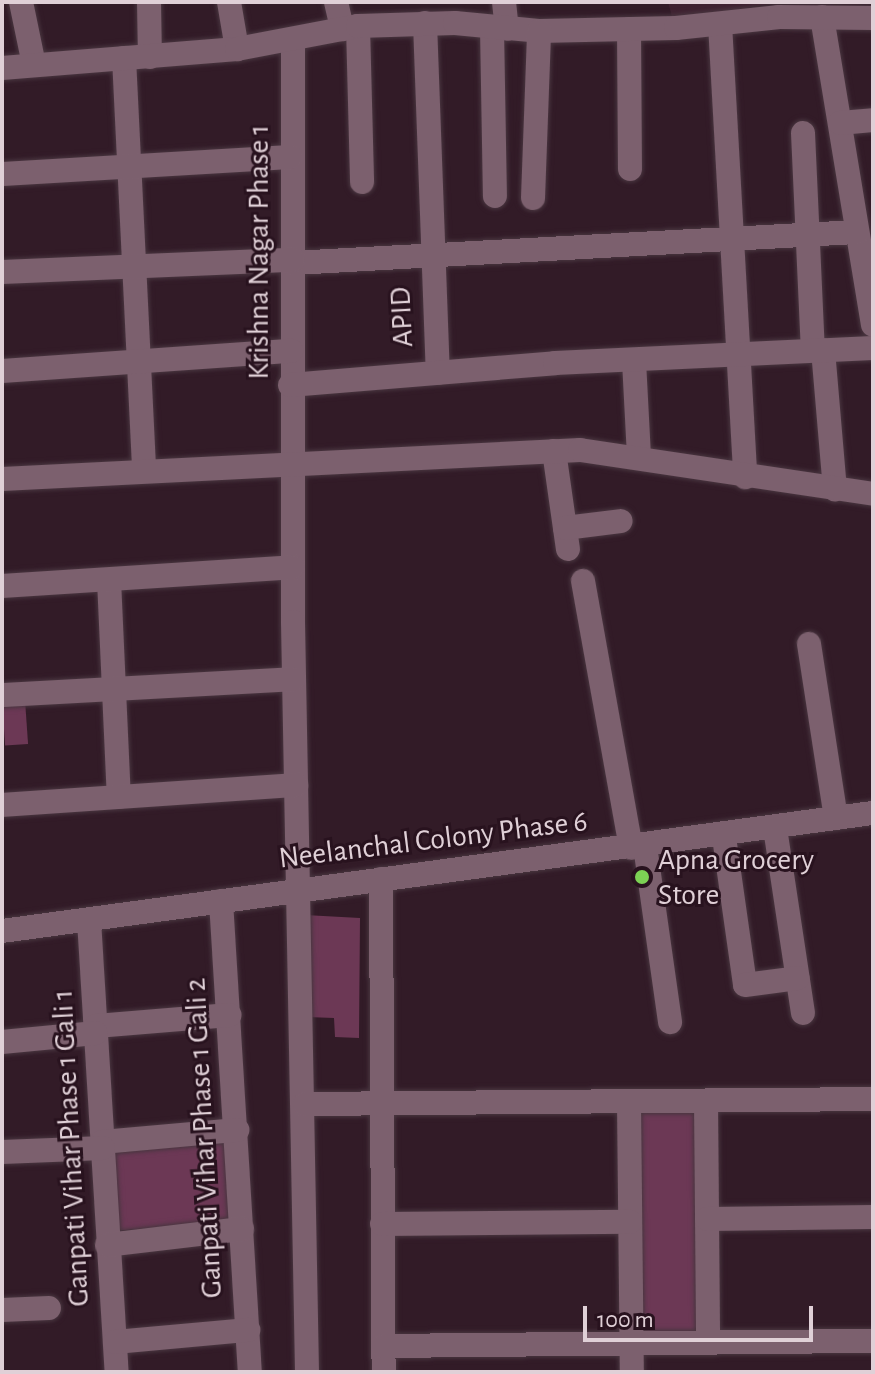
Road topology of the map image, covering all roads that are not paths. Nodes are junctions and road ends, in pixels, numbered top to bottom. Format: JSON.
{"nodes":[{"id":1,"x":21,"y":2,"type":"edge"},
{"id":2,"x":149,"y":2,"type":"edge"},
{"id":3,"x":229,"y":2,"type":"edge"},
{"id":4,"x":336,"y":2,"type":"edge"},
{"id":5,"x":504,"y":2,"type":"edge"},
{"id":6,"x":783,"y":9,"type":"edge"},
{"id":7,"x":822,"y":17,"type":"junction"},
{"id":8,"x":873,"y":18,"type":"edge"},
{"id":9,"x":425,"y":23,"type":"junction"},
{"id":10,"x":720,"y":24,"type":"junction"},
{"id":11,"x":350,"y":28,"type":"junction"},
{"id":12,"x":499,"y":28,"type":"junction"},
{"id":13,"x":629,"y":29,"type":"junction"},
{"id":14,"x":539,"y":31,"type":"junction"},
{"id":15,"x":293,"y":40,"type":"junction"},
{"id":16,"x":237,"y":49,"type":"junction"},
{"id":17,"x":150,"y":57,"type":"junction"},
{"id":18,"x":124,"y":58,"type":"junction"},
{"id":19,"x":34,"y":65,"type":"junction"},
{"id":20,"x":2,"y":68,"type":"edge"},
{"id":21,"x":873,"y":120,"type":"edge"},
{"id":22,"x":840,"y":123,"type":"junction"},
{"id":23,"x":803,"y":133,"type":"dead end"},
{"id":24,"x":291,"y":157,"type":"junction"},
{"id":25,"x":129,"y":168,"type":"junction"},
{"id":26,"x":630,"y":169,"type":"dead end"},
{"id":27,"x":2,"y":174,"type":"edge"},
{"id":28,"x":362,"y":182,"type":"dead end"},
{"id":29,"x":495,"y":196,"type":"dead end"},
{"id":30,"x":533,"y":198,"type":"dead end"},
{"id":31,"x":857,"y":232,"type":"junction"},
{"id":32,"x":808,"y":235,"type":"junction"},
{"id":33,"x":732,"y":239,"type":"junction"},
{"id":34,"x":431,"y":257,"type":"junction"},
{"id":35,"x":293,"y":261,"type":"junction"},
{"id":36,"x":135,"y":265,"type":"junction"},
{"id":37,"x":2,"y":272,"type":"edge"},
{"id":38,"x":872,"y":314,"type":"edge"},
{"id":39,"x":873,"y":348,"type":"edge"},
{"id":40,"x":818,"y":350,"type":"junction"},
{"id":41,"x":291,"y":351,"type":"junction"},
{"id":42,"x":738,"y":354,"type":"junction"},
{"id":43,"x":634,"y":361,"type":"junction"},
{"id":44,"x":138,"y":362,"type":"junction"},
{"id":45,"x":2,"y":371,"type":"edge"},
{"id":46,"x":438,"y":373,"type":"junction"},
{"id":47,"x":290,"y":385,"type":"junction"},
{"id":48,"x":554,"y":451,"type":"junction"},
{"id":49,"x":639,"y":458,"type":"junction"},
{"id":50,"x":144,"y":461,"type":"dead end"},
{"id":51,"x":291,"y":464,"type":"junction"},
{"id":52,"x":745,"y":477,"type":"junction"},
{"id":53,"x":2,"y":479,"type":"edge"},
{"id":54,"x":835,"y":489,"type":"junction"},
{"id":55,"x":873,"y":494,"type":"edge"},
{"id":56,"x":621,"y":521,"type":"dead end"},
{"id":57,"x":292,"y":567,"type":"junction"},
{"id":58,"x":109,"y":580,"type":"junction"},
{"id":59,"x":583,"y":581,"type":"dead end"},
{"id":60,"x":2,"y":586,"type":"edge"},
{"id":61,"x":809,"y":644,"type":"dead end"},
{"id":62,"x":294,"y":679,"type":"junction"},
{"id":63,"x":114,"y":688,"type":"junction"},
{"id":64,"x":2,"y":695,"type":"edge"},
{"id":65,"x":296,"y":785,"type":"junction"},
{"id":66,"x":119,"y":797,"type":"junction"},
{"id":67,"x":2,"y":805,"type":"edge"},
{"id":68,"x":873,"y":813,"type":"edge"},
{"id":69,"x":836,"y":818,"type":"junction"},
{"id":70,"x":775,"y":828,"type":"junction"},
{"id":71,"x":724,"y":837,"type":"junction"},
{"id":72,"x":638,"y":847,"type":"junction"},
{"id":73,"x":374,"y":880,"type":"junction"},
{"id":74,"x":300,"y":889,"type":"junction"},
{"id":75,"x":221,"y":901,"type":"junction"},
{"id":76,"x":89,"y":920,"type":"junction"},
{"id":77,"x":2,"y":931,"type":"edge"},
{"id":78,"x":798,"y":978,"type":"junction"},
{"id":79,"x":803,"y":1013,"type":"dead end"},
{"id":80,"x":230,"y":1015,"type":"junction"},
{"id":81,"x":670,"y":1022,"type":"dead end"},
{"id":82,"x":96,"y":1029,"type":"junction"},
{"id":83,"x":2,"y":1042,"type":"edge"},
{"id":84,"x":873,"y":1099,"type":"edge"},
{"id":85,"x":629,"y":1101,"type":"junction"},
{"id":86,"x":706,"y":1101,"type":"junction"},
{"id":87,"x":379,"y":1102,"type":"junction"},
{"id":88,"x":305,"y":1104,"type":"junction"},
{"id":89,"x":237,"y":1130,"type":"junction"},
{"id":90,"x":102,"y":1145,"type":"junction"},
{"id":91,"x":2,"y":1152,"type":"edge"},
{"id":92,"x":873,"y":1217,"type":"edge"},
{"id":93,"x":707,"y":1219,"type":"junction"},
{"id":94,"x":630,"y":1222,"type":"junction"},
{"id":95,"x":382,"y":1224,"type":"junction"},
{"id":96,"x":242,"y":1229,"type":"junction"},
{"id":97,"x":107,"y":1245,"type":"junction"},
{"id":98,"x":49,"y":1308,"type":"dead end"},
{"id":99,"x":2,"y":1310,"type":"edge"},
{"id":100,"x":248,"y":1330,"type":"junction"},
{"id":101,"x":873,"y":1341,"type":"edge"},
{"id":102,"x":115,"y":1342,"type":"junction"},
{"id":103,"x":631,"y":1343,"type":"junction"},
{"id":104,"x":708,"y":1343,"type":"junction"},
{"id":105,"x":383,"y":1346,"type":"junction"},
{"id":106,"x":250,"y":1371,"type":"edge"},
{"id":107,"x":117,"y":1372,"type":"edge"},
{"id":108,"x":307,"y":1372,"type":"edge"},
{"id":109,"x":384,"y":1372,"type":"edge"},
{"id":110,"x":632,"y":1372,"type":"edge"}],
"edges":[{"from":1,"to":19,"type":"street"},
{"from":2,"to":17,"type":"street"},
{"from":3,"to":16,"type":"street"},
{"from":4,"to":11,"type":"street"},
{"from":5,"to":12,"type":"street"},
{"from":6,"to":7,"type":"street"},
{"from":6,"to":10,"type":"street"},
{"from":7,"to":8,"type":"street"},
{"from":7,"to":22,"type":"street"},
{"from":9,"to":11,"type":"street"},
{"from":9,"to":12,"type":"street"},
{"from":9,"to":34,"type":"street","name":"APID"},
{"from":10,"to":13,"type":"street"},
{"from":10,"to":33,"type":"street"},
{"from":11,"to":15,"type":"street"},
{"from":11,"to":28,"type":"street"},
{"from":12,"to":14,"type":"street"},
{"from":12,"to":29,"type":"street"},
{"from":13,"to":14,"type":"street"},
{"from":13,"to":26,"type":"street"},
{"from":14,"to":30,"type":"street"},
{"from":15,"to":16,"type":"street"},
{"from":15,"to":24,"type":"street","name":"Krishna Nagar Phase 1"},
{"from":16,"to":17,"type":"street"},
{"from":17,"to":18,"type":"street"},
{"from":18,"to":19,"type":"street"},
{"from":18,"to":25,"type":"street"},
{"from":19,"to":20,"type":"street"},
{"from":21,"to":22,"type":"street"},
{"from":22,"to":31,"type":"street"},
{"from":23,"to":32,"type":"street"},
{"from":24,"to":25,"type":"street"},
{"from":24,"to":35,"type":"street","name":"Krishna Nagar Phase 1"},
{"from":25,"to":27,"type":"street"},
{"from":25,"to":36,"type":"street"},
{"from":31,"to":32,"type":"street"},
{"from":31,"to":38,"type":"street"},
{"from":32,"to":33,"type":"street"},
{"from":32,"to":40,"type":"street"},
{"from":33,"to":34,"type":"street"},
{"from":33,"to":42,"type":"street"},
{"from":34,"to":35,"type":"street"},
{"from":34,"to":46,"type":"street","name":"APID"},
{"from":35,"to":36,"type":"street"},
{"from":35,"to":41,"type":"street","name":"Krishna Nagar Phase 1"},
{"from":36,"to":37,"type":"street"},
{"from":36,"to":44,"type":"street"},
{"from":39,"to":40,"type":"street"},
{"from":40,"to":42,"type":"street"},
{"from":40,"to":54,"type":"street"},
{"from":41,"to":44,"type":"street"},
{"from":41,"to":47,"type":"street","name":"Krishna Nagar Phase 1"},
{"from":42,"to":43,"type":"street"},
{"from":42,"to":52,"type":"street"},
{"from":43,"to":46,"type":"street"},
{"from":43,"to":49,"type":"street"},
{"from":44,"to":45,"type":"street"},
{"from":44,"to":50,"type":"street"},
{"from":46,"to":47,"type":"street"},
{"from":47,"to":51,"type":"street","name":"Krishna Nagar Phase 1"},
{"from":48,"to":49,"type":"street"},
{"from":48,"to":51,"type":"street"},
{"from":48,"to":56,"type":"street"},
{"from":49,"to":52,"type":"street"},
{"from":51,"to":53,"type":"street"},
{"from":51,"to":57,"type":"street","name":"Krishna Nagar Phase 1"},
{"from":52,"to":54,"type":"street"},
{"from":54,"to":55,"type":"street"},
{"from":57,"to":58,"type":"street"},
{"from":57,"to":62,"type":"street","name":"Krishna Nagar Phase 1"},
{"from":58,"to":60,"type":"street"},
{"from":58,"to":63,"type":"street"},
{"from":59,"to":72,"type":"street"},
{"from":61,"to":69,"type":"street"},
{"from":62,"to":63,"type":"street"},
{"from":62,"to":65,"type":"street","name":"Krishna Nagar Phase 1"},
{"from":63,"to":64,"type":"street"},
{"from":63,"to":66,"type":"street"},
{"from":65,"to":66,"type":"street"},
{"from":65,"to":74,"type":"street","name":"Krishna Nagar Phase 1"},
{"from":66,"to":67,"type":"street"},
{"from":68,"to":69,"type":"street","name":"Neelanchal Colony Phase 6"},
{"from":69,"to":70,"type":"street","name":"Neelanchal Colony Phase 6"},
{"from":70,"to":71,"type":"street","name":"Neelanchal Colony Phase 6"},
{"from":70,"to":78,"type":"street"},
{"from":71,"to":72,"type":"street","name":"Neelanchal Colony Phase 6"},
{"from":71,"to":78,"type":"street"},
{"from":72,"to":73,"type":"street","name":"Neelanchal Colony Phase 6"},
{"from":72,"to":81,"type":"street"},
{"from":73,"to":74,"type":"street","name":"Neelanchal Colony Phase 6"},
{"from":73,"to":87,"type":"street"},
{"from":74,"to":75,"type":"street","name":"Neelanchal Colony Phase 6"},
{"from":74,"to":88,"type":"street","name":"Krishna Nagar Phase 1"},
{"from":75,"to":76,"type":"street","name":"Neelanchal Colony Phase 6"},
{"from":75,"to":80,"type":"street","name":"Ganpati Vihar Phase 1 Gali 2"},
{"from":76,"to":77,"type":"street","name":"Neelanchal Colony Phase 6"},
{"from":76,"to":82,"type":"street","name":"Ganpati Vihar Phase 1 Gali 1"},
{"from":78,"to":79,"type":"street"},
{"from":80,"to":82,"type":"street"},
{"from":80,"to":89,"type":"street","name":"Ganpati Vihar Phase 1 Gali 2"},
{"from":82,"to":83,"type":"street"},
{"from":82,"to":90,"type":"street","name":"Ganpati Vihar Phase 1 Gali 1"},
{"from":84,"to":86,"type":"street"},
{"from":85,"to":86,"type":"street"},
{"from":85,"to":87,"type":"street"},
{"from":85,"to":94,"type":"street"},
{"from":86,"to":93,"type":"street"},
{"from":87,"to":88,"type":"street"},
{"from":87,"to":95,"type":"street"},
{"from":88,"to":108,"type":"street","name":"Krishna Nagar Phase 1"},
{"from":89,"to":90,"type":"street"},
{"from":89,"to":96,"type":"street","name":"Ganpati Vihar Phase 1 Gali 2"},
{"from":90,"to":91,"type":"street"},
{"from":90,"to":97,"type":"street","name":"Ganpati Vihar Phase 1 Gali 1"},
{"from":92,"to":93,"type":"street"},
{"from":93,"to":104,"type":"street"},
{"from":94,"to":95,"type":"street"},
{"from":94,"to":103,"type":"street"},
{"from":95,"to":105,"type":"street"},
{"from":96,"to":97,"type":"street"},
{"from":96,"to":100,"type":"street","name":"Ganpati Vihar Phase 1 Gali 2"},
{"from":97,"to":102,"type":"street","name":"Ganpati Vihar Phase 1 Gali 1"},
{"from":98,"to":99,"type":"street"},
{"from":100,"to":102,"type":"street"},
{"from":100,"to":106,"type":"street","name":"Ganpati Vihar Phase 1 Gali 2"},
{"from":101,"to":104,"type":"street"},
{"from":102,"to":107,"type":"street","name":"Ganpati Vihar Phase 1 Gali 1"},
{"from":103,"to":104,"type":"street"},
{"from":103,"to":105,"type":"street"},
{"from":103,"to":110,"type":"street"},
{"from":105,"to":109,"type":"street"}]}
